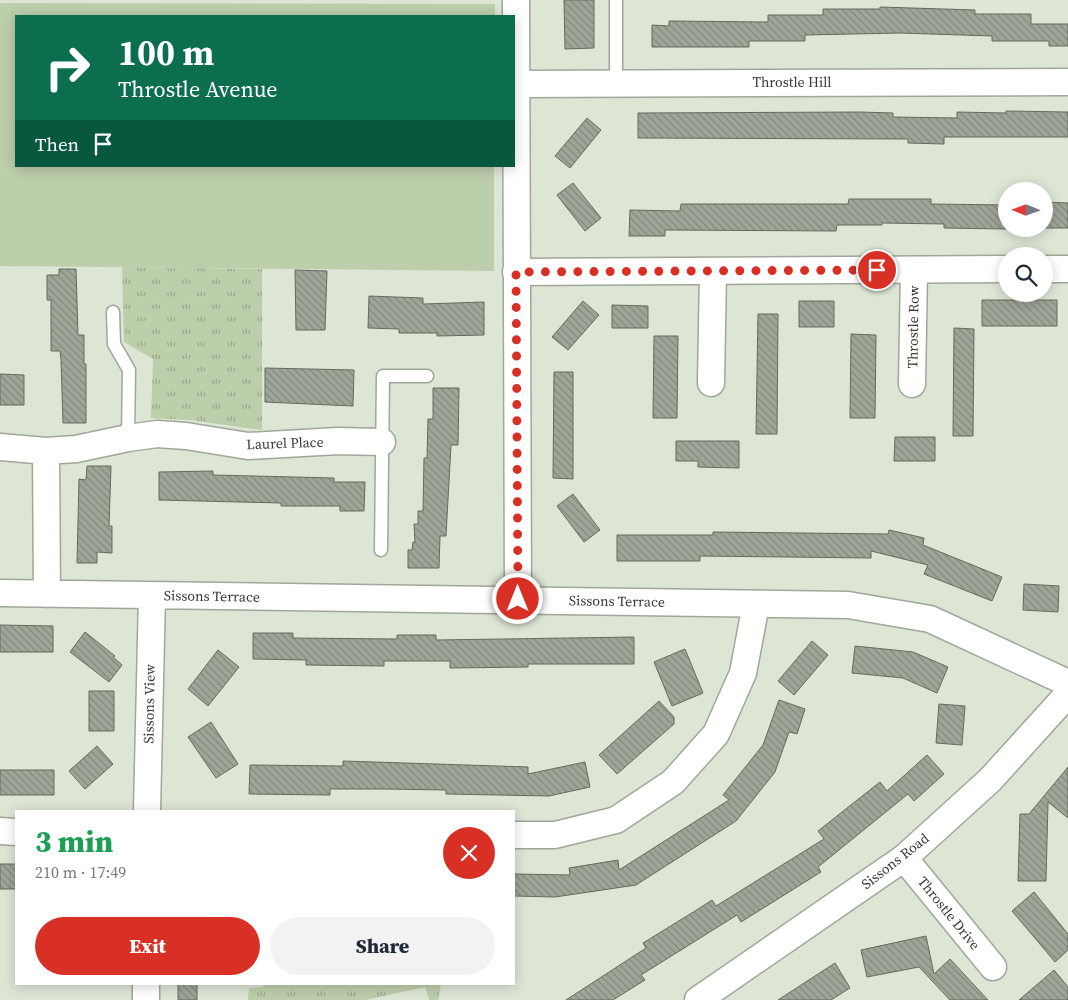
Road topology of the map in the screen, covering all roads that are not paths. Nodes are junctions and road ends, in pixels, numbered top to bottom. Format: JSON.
{"nodes":[{"id":1,"x":516,"y":0,"type":"edge"},
{"id":2,"x":616,"y":0,"type":"edge"},
{"id":3,"x":616,"y":82,"type":"junction"},
{"id":4,"x":1068,"y":82,"type":"edge"},
{"id":5,"x":516,"y":84,"type":"junction"},
{"id":6,"x":998,"y":269,"type":"edge"},
{"id":7,"x":1053,"y":269,"type":"edge"},
{"id":8,"x":1068,"y":269,"type":"edge"},
{"id":9,"x":914,"y":270,"type":"junction"},
{"id":10,"x":713,"y":271,"type":"junction"},
{"id":11,"x":516,"y":272,"type":"junction"},
{"id":12,"x":113,"y":312,"type":"dead end"},
{"id":13,"x":427,"y":376,"type":"dead end"},
{"id":14,"x":711,"y":384,"type":"dead end"},
{"id":15,"x":912,"y":384,"type":"dead end"},
{"id":16,"x":128,"y":438,"type":"junction"},
{"id":17,"x":382,"y":442,"type":"junction"},
{"id":18,"x":0,"y":447,"type":"edge"},
{"id":19,"x":46,"y":451,"type":"junction"},
{"id":20,"x":381,"y":550,"type":"dead end"},
{"id":21,"x":0,"y":593,"type":"edge"},
{"id":22,"x":47,"y":594,"type":"junction"},
{"id":23,"x":152,"y":596,"type":"junction"},
{"id":24,"x":518,"y":599,"type":"junction"},
{"id":25,"x":756,"y":604,"type":"junction"},
{"id":26,"x":1068,"y":683,"type":"edge"},
{"id":27,"x":1068,"y":694,"type":"edge"},
{"id":28,"x":147,"y":810,"type":"edge"},
{"id":29,"x":0,"y":832,"type":"edge"},
{"id":30,"x":15,"y":832,"type":"edge"},
{"id":31,"x":515,"y":835,"type":"edge"},
{"id":32,"x":904,"y":858,"type":"junction"},
{"id":33,"x":993,"y":967,"type":"dead end"},
{"id":34,"x":146,"y":985,"type":"edge"},
{"id":35,"x":146,"y":1000,"type":"edge"},
{"id":36,"x":698,"y":1000,"type":"edge"}],
"edges":[{"from":1,"to":5,"type":"street"},
{"from":2,"to":3,"type":"lane"},
{"from":3,"to":4,"type":"street","name":"Throstle Hill"},
{"from":3,"to":5,"type":"street","name":"Throstle Hill"},
{"from":5,"to":11,"type":"street"},
{"from":6,"to":9,"type":"street"},
{"from":7,"to":8,"type":"street"},
{"from":9,"to":10,"type":"street"},
{"from":9,"to":15,"type":"street","name":"Throstle Row"},
{"from":10,"to":11,"type":"street"},
{"from":10,"to":14,"type":"street"},
{"from":11,"to":24,"type":"street"},
{"from":12,"to":16,"type":"lane"},
{"from":13,"to":17,"type":"lane"},
{"from":16,"to":17,"type":"street","name":"Laurel Place"},
{"from":16,"to":19,"type":"street","name":"Laurel Place"},
{"from":17,"to":20,"type":"lane"},
{"from":18,"to":19,"type":"street","name":"Laurel Place"},
{"from":19,"to":22,"type":"street"},
{"from":21,"to":22,"type":"street","name":"Sissons Terrace"},
{"from":22,"to":23,"type":"street","name":"Sissons Terrace"},
{"from":23,"to":24,"type":"street","name":"Sissons Terrace"},
{"from":23,"to":28,"type":"street","name":"Sissons View"},
{"from":24,"to":25,"type":"street","name":"Sissons Terrace"},
{"from":25,"to":26,"type":"street","name":"Sissons Terrace"},
{"from":25,"to":31,"type":"street"},
{"from":27,"to":32,"type":"street","name":"Sissons Road"},
{"from":29,"to":30,"type":"street"},
{"from":32,"to":33,"type":"street","name":"Throstle Drive"},
{"from":32,"to":36,"type":"street","name":"Sissons Road"},
{"from":34,"to":35,"type":"street"}]}
